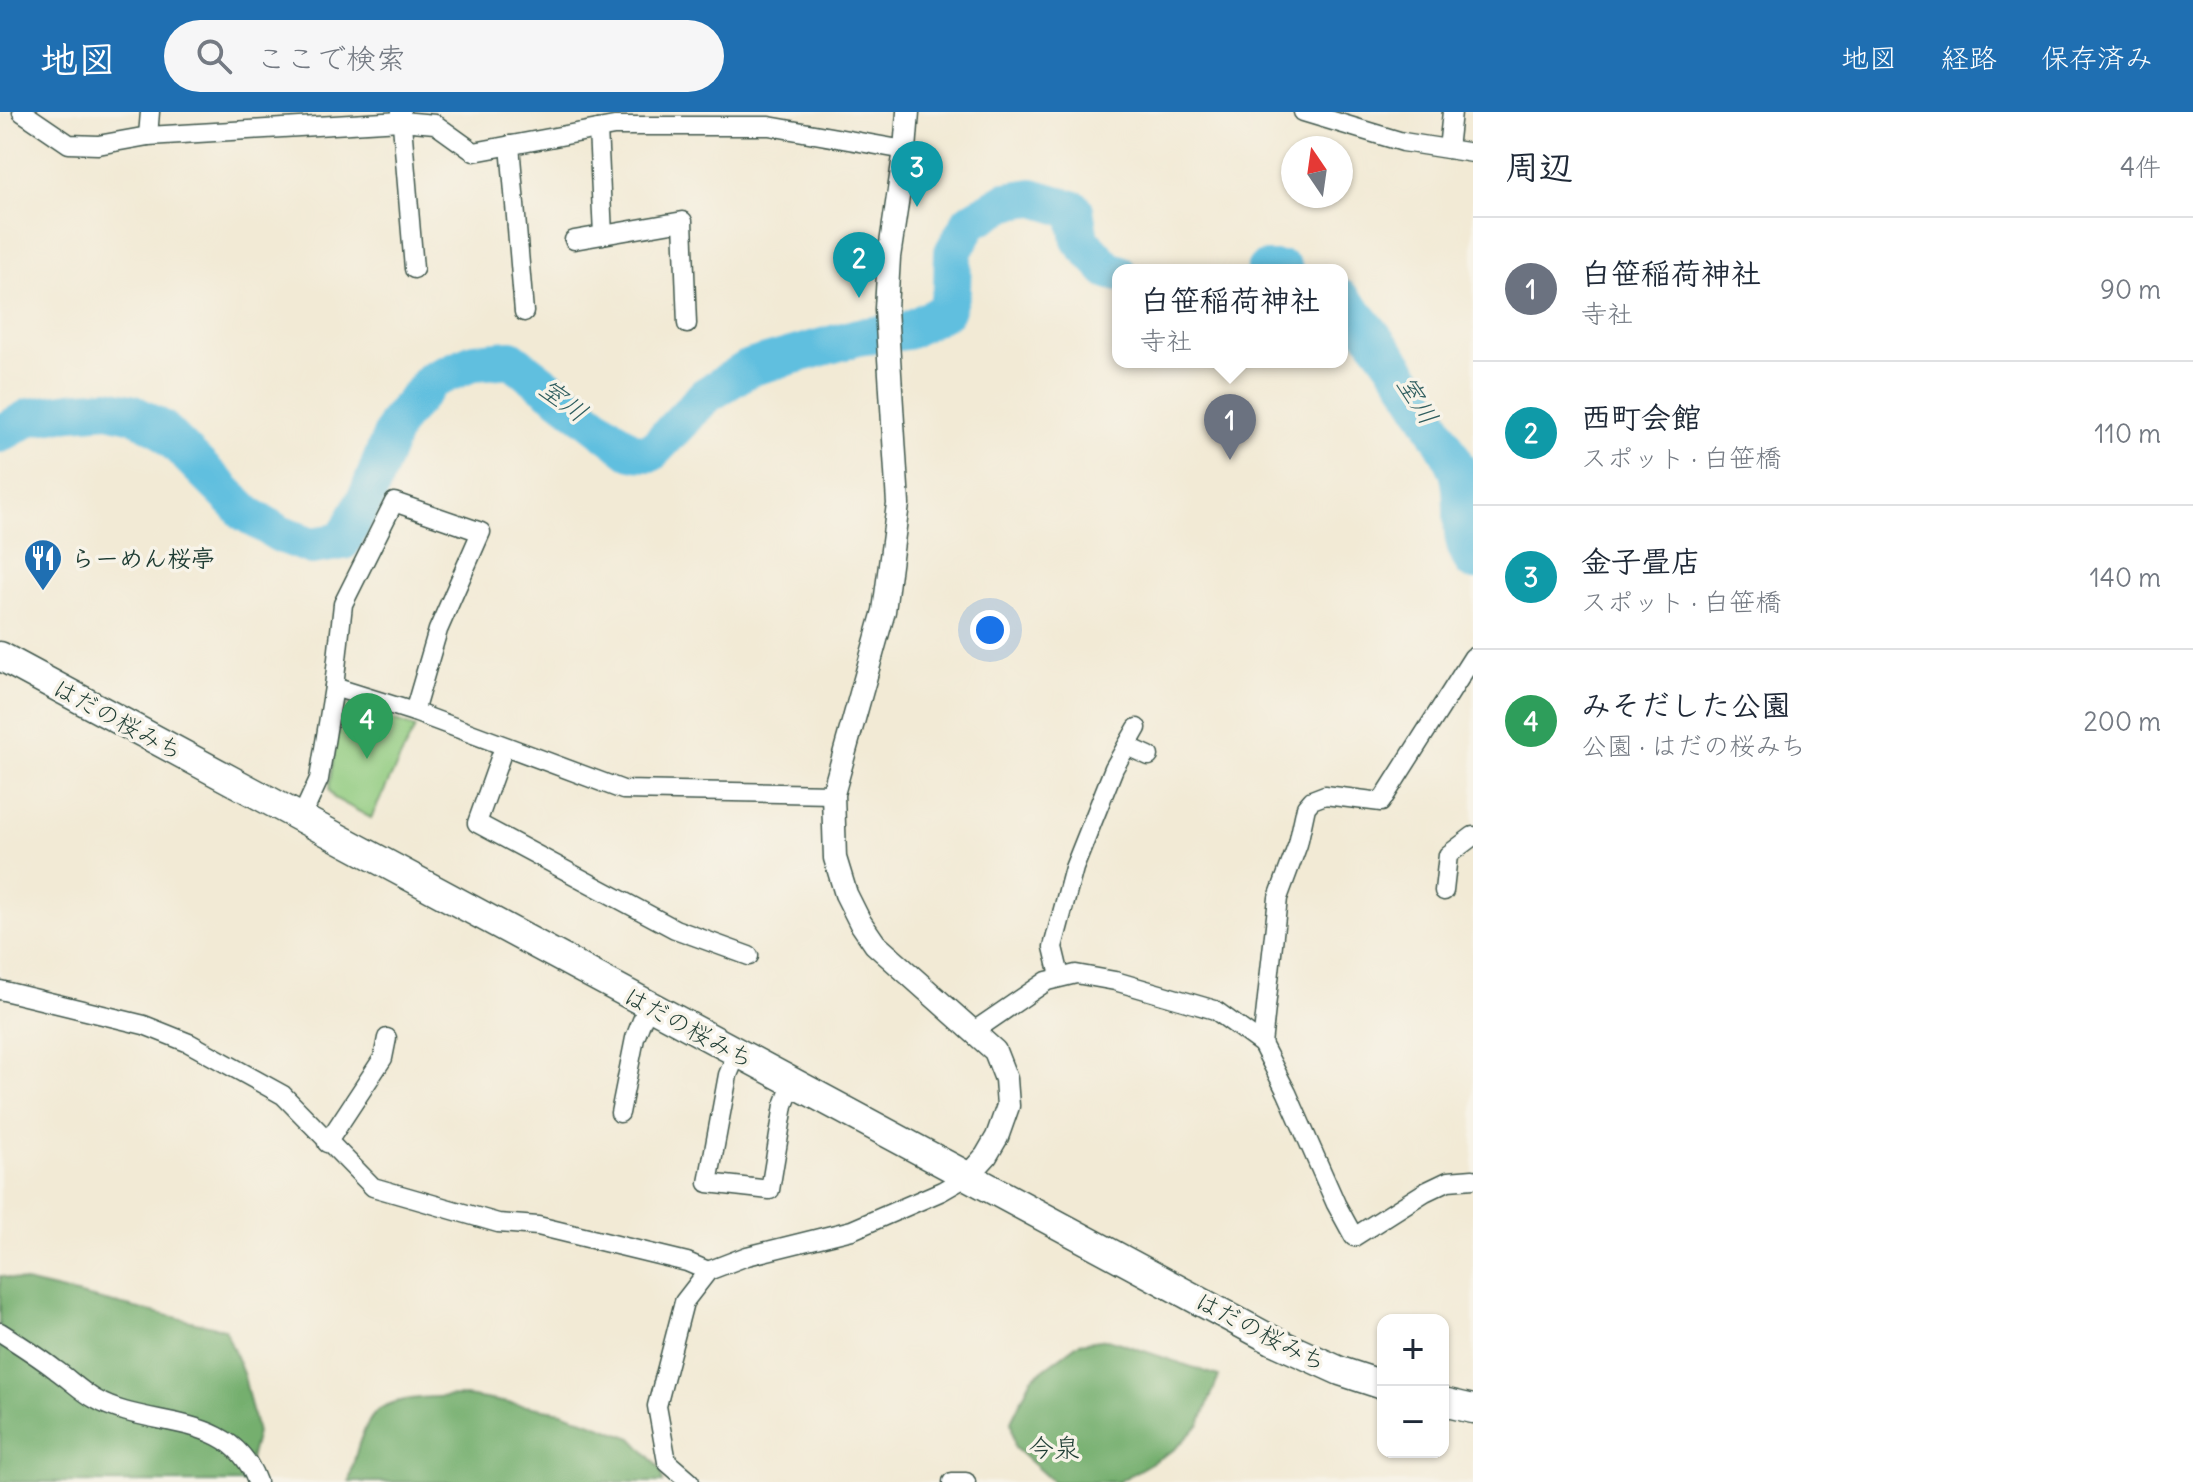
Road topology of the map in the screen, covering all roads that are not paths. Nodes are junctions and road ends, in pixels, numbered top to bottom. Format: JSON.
{"nodes":[{"id":1,"x":22,"y":112,"type":"edge"},
{"id":2,"x":150,"y":112,"type":"edge"},
{"id":3,"x":908,"y":112,"type":"edge"},
{"id":4,"x":1303,"y":112,"type":"edge"},
{"id":5,"x":1452,"y":112,"type":"edge"},
{"id":6,"x":401,"y":117,"type":"edge"},
{"id":7,"x":598,"y":129,"type":"junction"},
{"id":8,"x":148,"y":136,"type":"junction"},
{"id":9,"x":510,"y":145,"type":"junction"},
{"id":10,"x":1448,"y":149,"type":"junction"},
{"id":11,"x":905,"y":150,"type":"junction"},
{"id":12,"x":1473,"y":153,"type":"edge"},
{"id":13,"x":603,"y":235,"type":"junction"},
{"id":14,"x":574,"y":240,"type":"dead end"},
{"id":15,"x":414,"y":269,"type":"dead end"},
{"id":16,"x":524,"y":312,"type":"dead end"},
{"id":17,"x":687,"y":324,"type":"dead end"},
{"id":18,"x":0,"y":656,"type":"edge"},
{"id":19,"x":1473,"y":657,"type":"edge"},
{"id":20,"x":334,"y":687,"type":"junction"},
{"id":21,"x":414,"y":712,"type":"junction"},
{"id":22,"x":1137,"y":728,"type":"dead end"},
{"id":23,"x":1127,"y":746,"type":"junction"},
{"id":24,"x":504,"y":747,"type":"junction"},
{"id":25,"x":1149,"y":756,"type":"dead end"},
{"id":26,"x":833,"y":794,"type":"junction"},
{"id":27,"x":302,"y":816,"type":"junction"},
{"id":28,"x":1473,"y":836,"type":"edge"},
{"id":29,"x":1444,"y":891,"type":"dead end"},
{"id":30,"x":749,"y":956,"type":"dead end"},
{"id":31,"x":1060,"y":976,"type":"junction"},
{"id":32,"x":2,"y":995,"type":"edge"},
{"id":33,"x":648,"y":1005,"type":"junction"},
{"id":34,"x":974,"y":1031,"type":"junction"},
{"id":35,"x":387,"y":1038,"type":"dead end"},
{"id":36,"x":1262,"y":1044,"type":"junction"},
{"id":37,"x":737,"y":1053,"type":"junction"},
{"id":38,"x":793,"y":1082,"type":"junction"},
{"id":39,"x":620,"y":1113,"type":"dead end"},
{"id":40,"x":327,"y":1143,"type":"junction"},
{"id":41,"x":968,"y":1176,"type":"junction"},
{"id":42,"x":1473,"y":1179,"type":"edge"},
{"id":43,"x":708,"y":1271,"type":"junction"},
{"id":44,"x":0,"y":1332,"type":"edge"},
{"id":45,"x":1377,"y":1383,"type":"edge"},
{"id":46,"x":1449,"y":1403,"type":"edge"},
{"id":47,"x":1473,"y":1409,"type":"edge"},
{"id":48,"x":257,"y":1482,"type":"edge"},
{"id":49,"x":690,"y":1482,"type":"edge"},
{"id":50,"x":952,"y":1482,"type":"edge"},
{"id":51,"x":966,"y":1482,"type":"edge"}],
"edges":[{"from":1,"to":8,"type":"street"},
{"from":2,"to":8,"type":"street"},
{"from":3,"to":11,"type":"street"},
{"from":4,"to":10,"type":"street"},
{"from":5,"to":10,"type":"street"},
{"from":6,"to":8,"type":"street"},
{"from":6,"to":9,"type":"street"},
{"from":6,"to":15,"type":"street"},
{"from":7,"to":9,"type":"street"},
{"from":7,"to":11,"type":"street"},
{"from":7,"to":13,"type":"street"},
{"from":9,"to":16,"type":"street"},
{"from":10,"to":12,"type":"street"},
{"from":11,"to":26,"type":"street"},
{"from":13,"to":14,"type":"street"},
{"from":13,"to":17,"type":"street"},
{"from":18,"to":27,"type":"main road","name":"はだの桜みち"},
{"from":19,"to":36,"type":"street"},
{"from":20,"to":21,"type":"street"},
{"from":20,"to":21,"type":"street"},
{"from":20,"to":27,"type":"street"},
{"from":21,"to":24,"type":"street"},
{"from":22,"to":23,"type":"street"},
{"from":23,"to":25,"type":"street"},
{"from":23,"to":31,"type":"street"},
{"from":24,"to":26,"type":"street"},
{"from":24,"to":30,"type":"street"},
{"from":26,"to":34,"type":"street"},
{"from":27,"to":33,"type":"main road","name":"はだの桜みち"},
{"from":28,"to":29,"type":"street"},
{"from":31,"to":34,"type":"street"},
{"from":31,"to":36,"type":"street"},
{"from":32,"to":40,"type":"street"},
{"from":33,"to":37,"type":"main road","name":"はだの桜みち"},
{"from":33,"to":39,"type":"street"},
{"from":34,"to":41,"type":"street"},
{"from":35,"to":40,"type":"street"},
{"from":36,"to":42,"type":"street"},
{"from":37,"to":38,"type":"main road","name":"はだの桜みち"},
{"from":37,"to":38,"type":"street"},
{"from":38,"to":41,"type":"main road","name":"はだの桜みち"},
{"from":40,"to":43,"type":"street"},
{"from":41,"to":43,"type":"street"},
{"from":41,"to":45,"type":"main road","name":"はだの桜みち"},
{"from":43,"to":49,"type":"street"},
{"from":44,"to":48,"type":"street"},
{"from":46,"to":47,"type":"main road"},
{"from":50,"to":51,"type":"street"}]}
